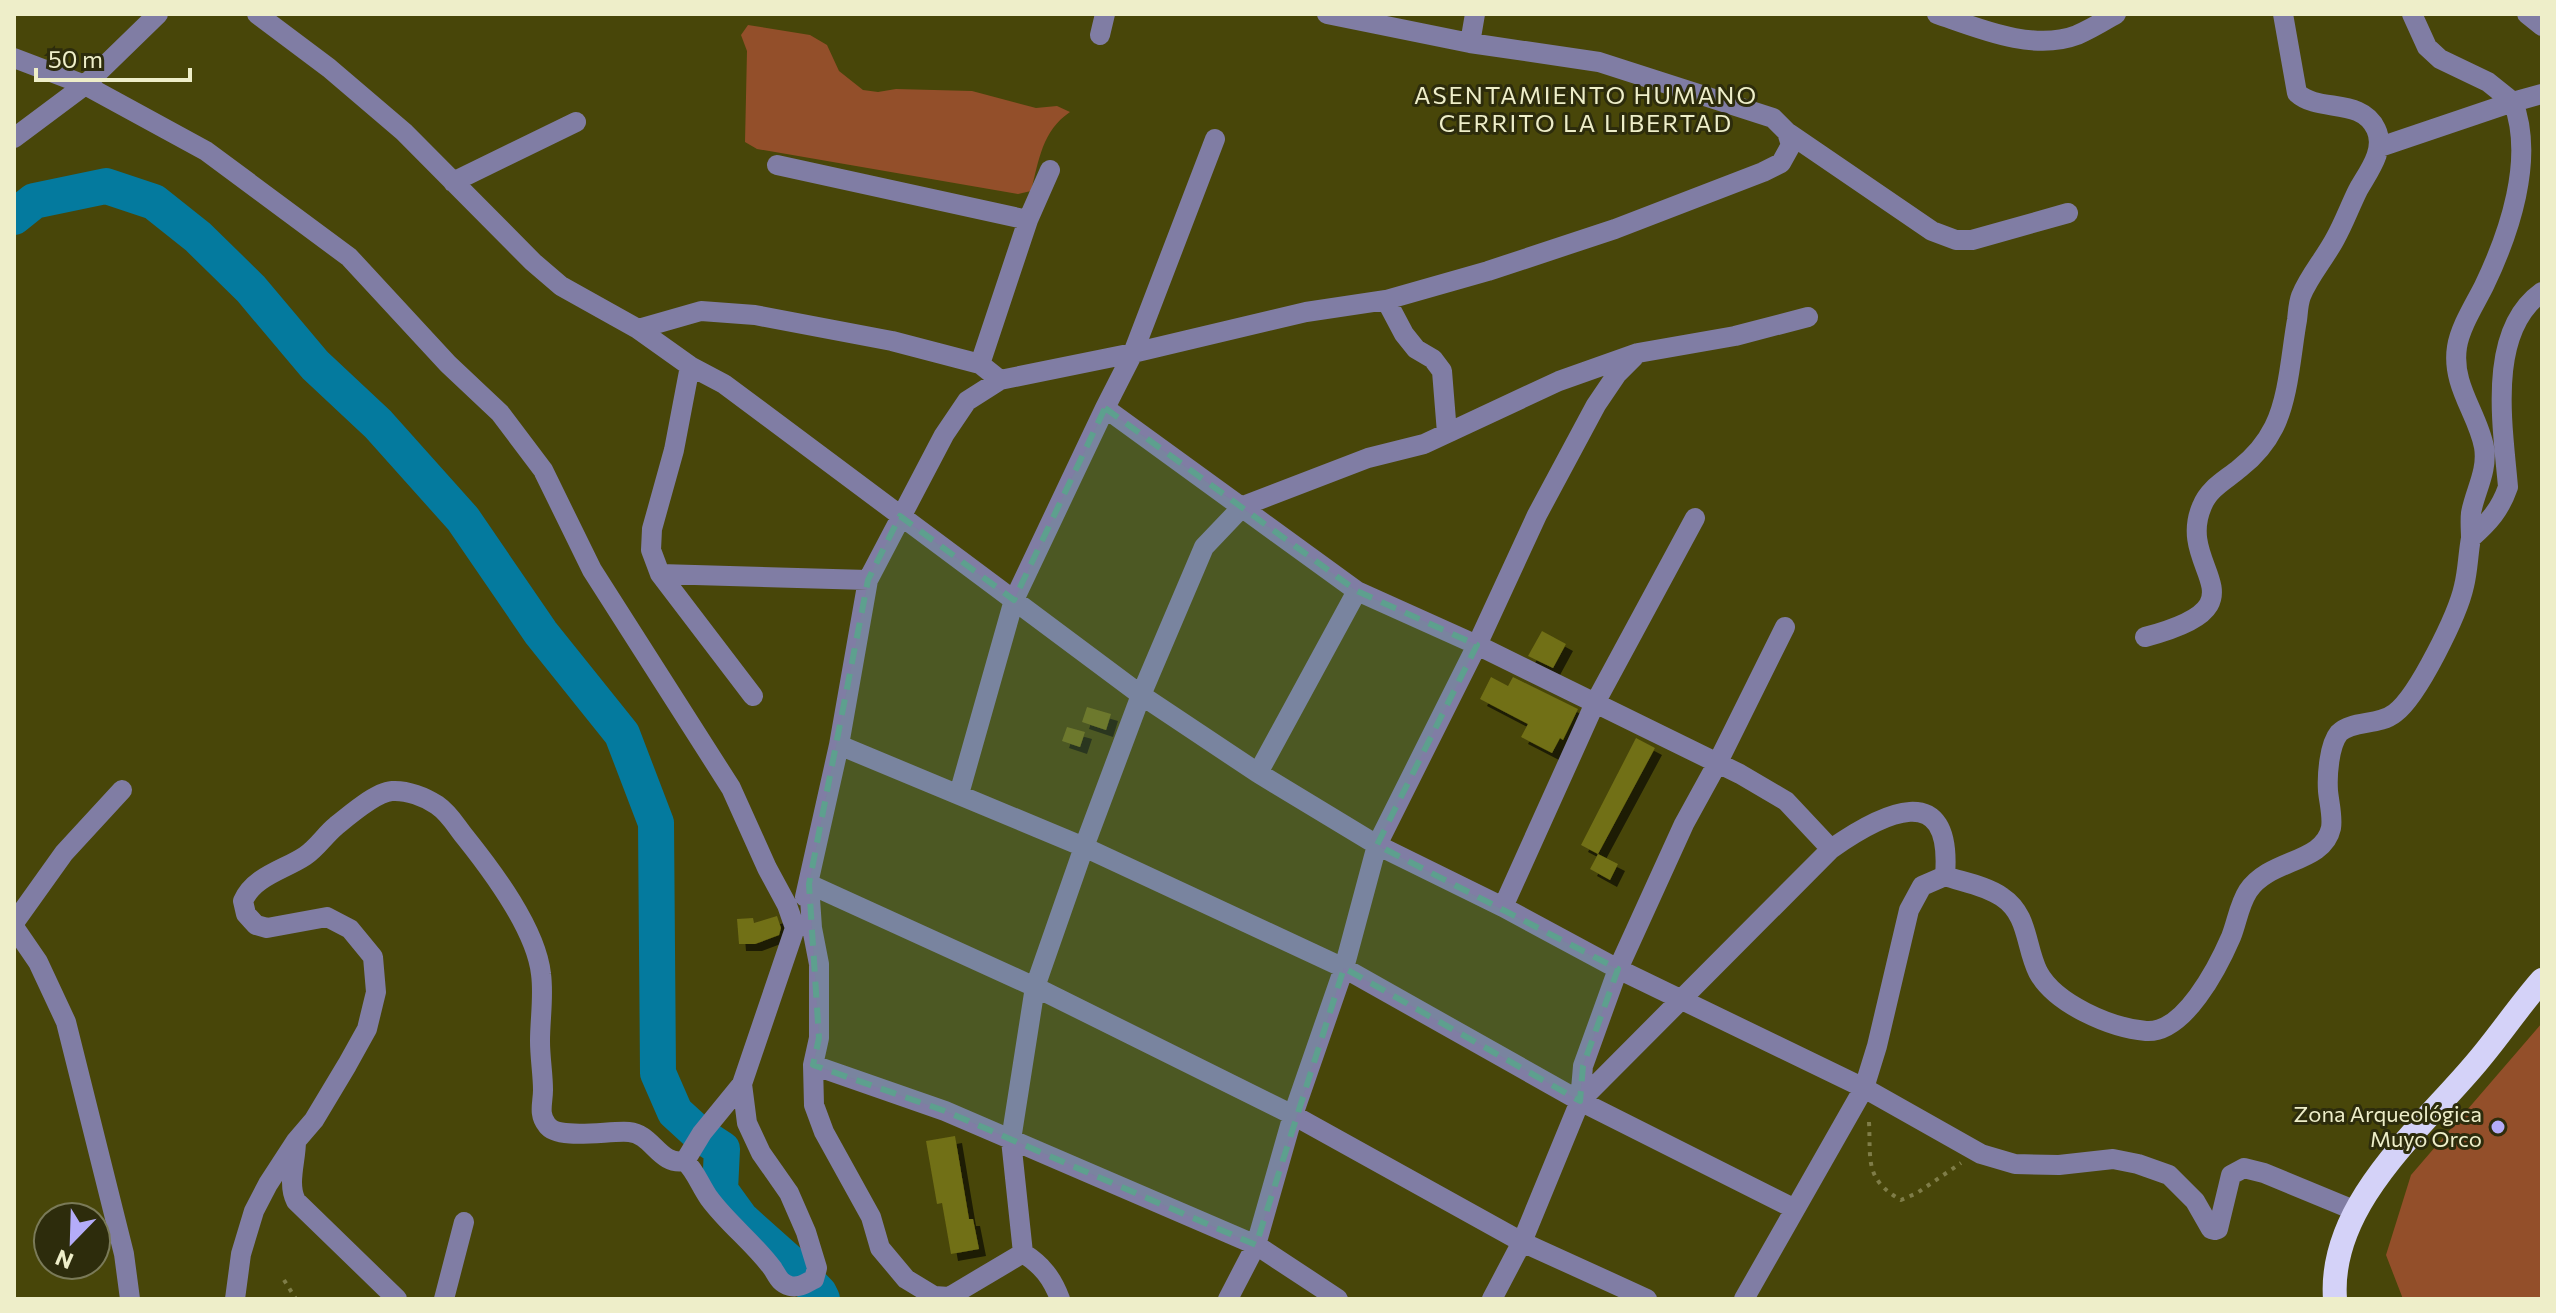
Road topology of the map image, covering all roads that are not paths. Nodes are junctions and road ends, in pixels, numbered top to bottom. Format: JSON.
{"nodes":[{"id":1,"x":158,"y":14,"type":"edge"},
{"id":2,"x":257,"y":14,"type":"edge"},
{"id":3,"x":1105,"y":14,"type":"edge"},
{"id":4,"x":1327,"y":14,"type":"edge"},
{"id":5,"x":1475,"y":14,"type":"edge"},
{"id":6,"x":1937,"y":14,"type":"edge"},
{"id":7,"x":2116,"y":14,"type":"edge"},
{"id":8,"x":2283,"y":14,"type":"edge"},
{"id":9,"x":2412,"y":14,"type":"edge"},
{"id":10,"x":2527,"y":14,"type":"edge"},
{"id":11,"x":2542,"y":26,"type":"edge"},
{"id":12,"x":1100,"y":35,"type":"dead end"},
{"id":13,"x":1470,"y":43,"type":"junction"},
{"id":14,"x":14,"y":58,"type":"edge"},
{"id":15,"x":85,"y":85,"type":"junction"},
{"id":16,"x":2542,"y":94,"type":"edge"},
{"id":17,"x":2513,"y":102,"type":"junction"},
{"id":18,"x":576,"y":122,"type":"dead end"},
{"id":19,"x":1787,"y":132,"type":"junction"},
{"id":20,"x":14,"y":138,"type":"edge"},
{"id":21,"x":1215,"y":139,"type":"dead end"},
{"id":22,"x":2380,"y":147,"type":"junction"},
{"id":23,"x":777,"y":165,"type":"dead end"},
{"id":24,"x":1050,"y":170,"type":"dead end"},
{"id":25,"x":453,"y":182,"type":"junction"},
{"id":26,"x":2068,"y":213,"type":"dead end"},
{"id":27,"x":1028,"y":220,"type":"junction"},
{"id":28,"x":2542,"y":292,"type":"edge"},
{"id":29,"x":1386,"y":300,"type":"junction"},
{"id":30,"x":1808,"y":317,"type":"dead end"},
{"id":31,"x":638,"y":329,"type":"junction"},
{"id":32,"x":1133,"y":353,"type":"junction"},
{"id":33,"x":1638,"y":353,"type":"junction"},
{"id":34,"x":980,"y":364,"type":"junction"},
{"id":35,"x":690,"y":366,"type":"junction"},
{"id":36,"x":1000,"y":380,"type":"junction"},
{"id":37,"x":1105,"y":408,"type":"junction"},
{"id":38,"x":1447,"y":433,"type":"junction"},
{"id":39,"x":1243,"y":506,"type":"junction"},
{"id":40,"x":900,"y":516,"type":"junction"},
{"id":41,"x":1695,"y":518,"type":"dead end"},
{"id":42,"x":2471,"y":538,"type":"junction"},
{"id":43,"x":660,"y":574,"type":"junction"},
{"id":44,"x":868,"y":580,"type":"junction"},
{"id":45,"x":1357,"y":591,"type":"junction"},
{"id":46,"x":1014,"y":600,"type":"junction"},
{"id":47,"x":1785,"y":627,"type":"dead end"},
{"id":48,"x":2145,"y":637,"type":"dead end"},
{"id":49,"x":1477,"y":645,"type":"junction"},
{"id":50,"x":1141,"y":695,"type":"junction"},
{"id":51,"x":753,"y":696,"type":"dead end"},
{"id":52,"x":1595,"y":703,"type":"junction"},
{"id":53,"x":839,"y":745,"type":"junction"},
{"id":54,"x":1717,"y":764,"type":"junction"},
{"id":55,"x":1258,"y":773,"type":"junction"},
{"id":56,"x":122,"y":790,"type":"dead end"},
{"id":57,"x":959,"y":794,"type":"junction"},
{"id":58,"x":1377,"y":845,"type":"junction"},
{"id":59,"x":1084,"y":847,"type":"junction"},
{"id":60,"x":1831,"y":849,"type":"junction"},
{"id":61,"x":1945,"y":876,"type":"junction"},
{"id":62,"x":809,"y":884,"type":"junction"},
{"id":63,"x":1503,"y":907,"type":"junction"},
{"id":64,"x":14,"y":925,"type":"edge"},
{"id":65,"x":795,"y":928,"type":"junction"},
{"id":66,"x":1344,"y":968,"type":"junction"},
{"id":67,"x":1618,"y":969,"type":"junction"},
{"id":68,"x":2542,"y":980,"type":"edge"},
{"id":69,"x":1035,"y":987,"type":"junction"},
{"id":70,"x":1681,"y":998,"type":"junction"},
{"id":71,"x":813,"y":1065,"type":"junction"},
{"id":72,"x":742,"y":1084,"type":"junction"},
{"id":73,"x":1864,"y":1088,"type":"junction"},
{"id":74,"x":1580,"y":1101,"type":"junction"},
{"id":75,"x":1293,"y":1115,"type":"junction"},
{"id":76,"x":1011,"y":1140,"type":"junction"},
{"id":77,"x":296,"y":1141,"type":"junction"},
{"id":78,"x":685,"y":1161,"type":"junction"},
{"id":79,"x":1793,"y":1208,"type":"junction"},
{"id":80,"x":2356,"y":1211,"type":"junction"},
{"id":81,"x":464,"y":1222,"type":"dead end"},
{"id":82,"x":1522,"y":1242,"type":"junction"},
{"id":83,"x":1256,"y":1245,"type":"junction"},
{"id":84,"x":1023,"y":1253,"type":"junction"},
{"id":85,"x":130,"y":1299,"type":"edge"},
{"id":86,"x":235,"y":1299,"type":"edge"},
{"id":87,"x":397,"y":1299,"type":"edge"},
{"id":88,"x":444,"y":1299,"type":"edge"},
{"id":89,"x":1060,"y":1299,"type":"edge"},
{"id":90,"x":1228,"y":1299,"type":"edge"},
{"id":91,"x":1338,"y":1299,"type":"edge"},
{"id":92,"x":1492,"y":1299,"type":"edge"},
{"id":93,"x":1647,"y":1299,"type":"edge"},
{"id":94,"x":1744,"y":1299,"type":"edge"},
{"id":95,"x":2335,"y":1299,"type":"edge"}],
"edges":[{"from":1,"to":15,"type":"street"},
{"from":2,"to":25,"type":"street"},
{"from":3,"to":12,"type":"street"},
{"from":4,"to":13,"type":"street"},
{"from":5,"to":13,"type":"street"},
{"from":6,"to":7,"type":"street"},
{"from":8,"to":22,"type":"street"},
{"from":9,"to":17,"type":"street"},
{"from":10,"to":11,"type":"street"},
{"from":13,"to":19,"type":"street"},
{"from":14,"to":15,"type":"street"},
{"from":15,"to":20,"type":"street"},
{"from":15,"to":65,"type":"street"},
{"from":16,"to":17,"type":"street"},
{"from":17,"to":22,"type":"street"},
{"from":17,"to":42,"type":"street"},
{"from":18,"to":25,"type":"street"},
{"from":19,"to":26,"type":"street"},
{"from":19,"to":29,"type":"street"},
{"from":21,"to":32,"type":"street"},
{"from":22,"to":48,"type":"street"},
{"from":23,"to":27,"type":"street"},
{"from":24,"to":27,"type":"street"},
{"from":25,"to":31,"type":"street"},
{"from":27,"to":34,"type":"street"},
{"from":28,"to":42,"type":"street"},
{"from":29,"to":32,"type":"street"},
{"from":29,"to":38,"type":"street"},
{"from":30,"to":33,"type":"street"},
{"from":31,"to":34,"type":"street"},
{"from":31,"to":35,"type":"street"},
{"from":32,"to":36,"type":"street"},
{"from":32,"to":37,"type":"street"},
{"from":33,"to":38,"type":"street"},
{"from":33,"to":49,"type":"street"},
{"from":34,"to":36,"type":"street"},
{"from":35,"to":40,"type":"street"},
{"from":35,"to":43,"type":"street"},
{"from":36,"to":40,"type":"street"},
{"from":37,"to":39,"type":"street"},
{"from":37,"to":46,"type":"street"},
{"from":38,"to":39,"type":"street"},
{"from":39,"to":45,"type":"street"},
{"from":39,"to":50,"type":"street"},
{"from":40,"to":44,"type":"street"},
{"from":40,"to":46,"type":"street"},
{"from":41,"to":52,"type":"street"},
{"from":42,"to":61,"type":"street"},
{"from":43,"to":44,"type":"street"},
{"from":43,"to":51,"type":"street"},
{"from":44,"to":53,"type":"street"},
{"from":45,"to":49,"type":"street"},
{"from":45,"to":55,"type":"street"},
{"from":46,"to":50,"type":"street"},
{"from":46,"to":57,"type":"street"},
{"from":47,"to":54,"type":"street"},
{"from":49,"to":52,"type":"street"},
{"from":49,"to":58,"type":"street"},
{"from":50,"to":55,"type":"street"},
{"from":50,"to":59,"type":"street"},
{"from":52,"to":54,"type":"street"},
{"from":52,"to":63,"type":"street"},
{"from":53,"to":57,"type":"street"},
{"from":53,"to":62,"type":"street"},
{"from":54,"to":60,"type":"street"},
{"from":54,"to":67,"type":"street"},
{"from":55,"to":58,"type":"street"},
{"from":56,"to":64,"type":"street"},
{"from":57,"to":59,"type":"street"},
{"from":58,"to":63,"type":"street"},
{"from":58,"to":66,"type":"street"},
{"from":59,"to":66,"type":"street"},
{"from":59,"to":69,"type":"street"},
{"from":60,"to":61,"type":"street"},
{"from":60,"to":70,"type":"street"},
{"from":61,"to":73,"type":"street"},
{"from":62,"to":65,"type":"street"},
{"from":62,"to":69,"type":"street"},
{"from":62,"to":71,"type":"street"},
{"from":63,"to":67,"type":"street"},
{"from":64,"to":85,"type":"street"},
{"from":65,"to":72,"type":"street"},
{"from":66,"to":74,"type":"street"},
{"from":66,"to":75,"type":"street"},
{"from":67,"to":70,"type":"street"},
{"from":67,"to":74,"type":"street"},
{"from":68,"to":80,"type":"highway"},
{"from":69,"to":75,"type":"street"},
{"from":69,"to":76,"type":"street"},
{"from":70,"to":73,"type":"street"},
{"from":70,"to":74,"type":"street"},
{"from":71,"to":76,"type":"street"},
{"from":71,"to":84,"type":"street"},
{"from":72,"to":78,"type":"street"},
{"from":72,"to":78,"type":"street"},
{"from":73,"to":79,"type":"street"},
{"from":73,"to":80,"type":"street"},
{"from":74,"to":79,"type":"street"},
{"from":74,"to":82,"type":"street"},
{"from":75,"to":82,"type":"street"},
{"from":75,"to":83,"type":"street"},
{"from":76,"to":83,"type":"street"},
{"from":76,"to":84,"type":"street"},
{"from":77,"to":78,"type":"street"},
{"from":77,"to":86,"type":"street"},
{"from":77,"to":87,"type":"street"},
{"from":79,"to":94,"type":"street"},
{"from":80,"to":95,"type":"highway"},
{"from":81,"to":88,"type":"street"},
{"from":82,"to":92,"type":"street"},
{"from":82,"to":93,"type":"street"},
{"from":83,"to":90,"type":"street"},
{"from":83,"to":91,"type":"street"},
{"from":84,"to":89,"type":"street"}]}
